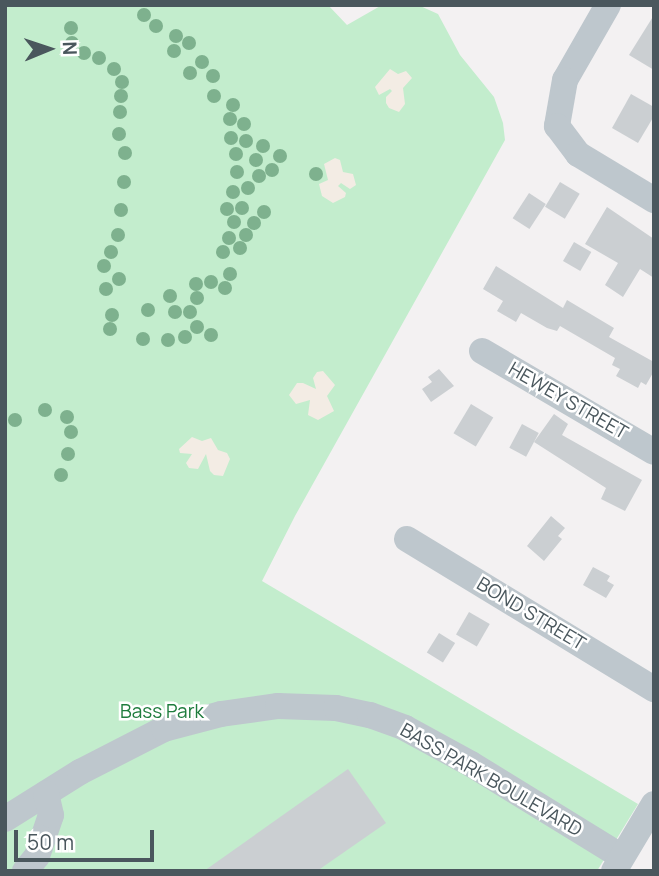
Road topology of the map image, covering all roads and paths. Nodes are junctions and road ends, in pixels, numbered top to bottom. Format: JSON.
{"nodes":[{"id":1,"x":608,"y":5,"type":"edge"},
{"id":2,"x":654,"y":200,"type":"edge"},
{"id":3,"x":482,"y":351,"type":"dead end"},
{"id":4,"x":654,"y":452,"type":"edge"},
{"id":5,"x":407,"y":539,"type":"dead end"},
{"id":6,"x":654,"y":689,"type":"edge"},
{"id":7,"x":46,"y":794,"type":"junction"},
{"id":8,"x":654,"y":804,"type":"edge"},
{"id":9,"x":5,"y":819,"type":"edge"},
{"id":10,"x":618,"y":864,"type":"edge"},
{"id":11,"x":25,"y":871,"type":"edge"}],
"edges":[{"from":1,"to":2,"type":"street"},
{"from":3,"to":4,"type":"street","name":"HEWEY STREET"},
{"from":5,"to":6,"type":"street","name":"BOND STREET"},
{"from":7,"to":9,"type":"street","name":"BASS PARK BOULEVARD"},
{"from":7,"to":10,"type":"street","name":"BASS PARK BOULEVARD"},
{"from":7,"to":11,"type":"street"},
{"from":8,"to":10,"type":"street"}]}
